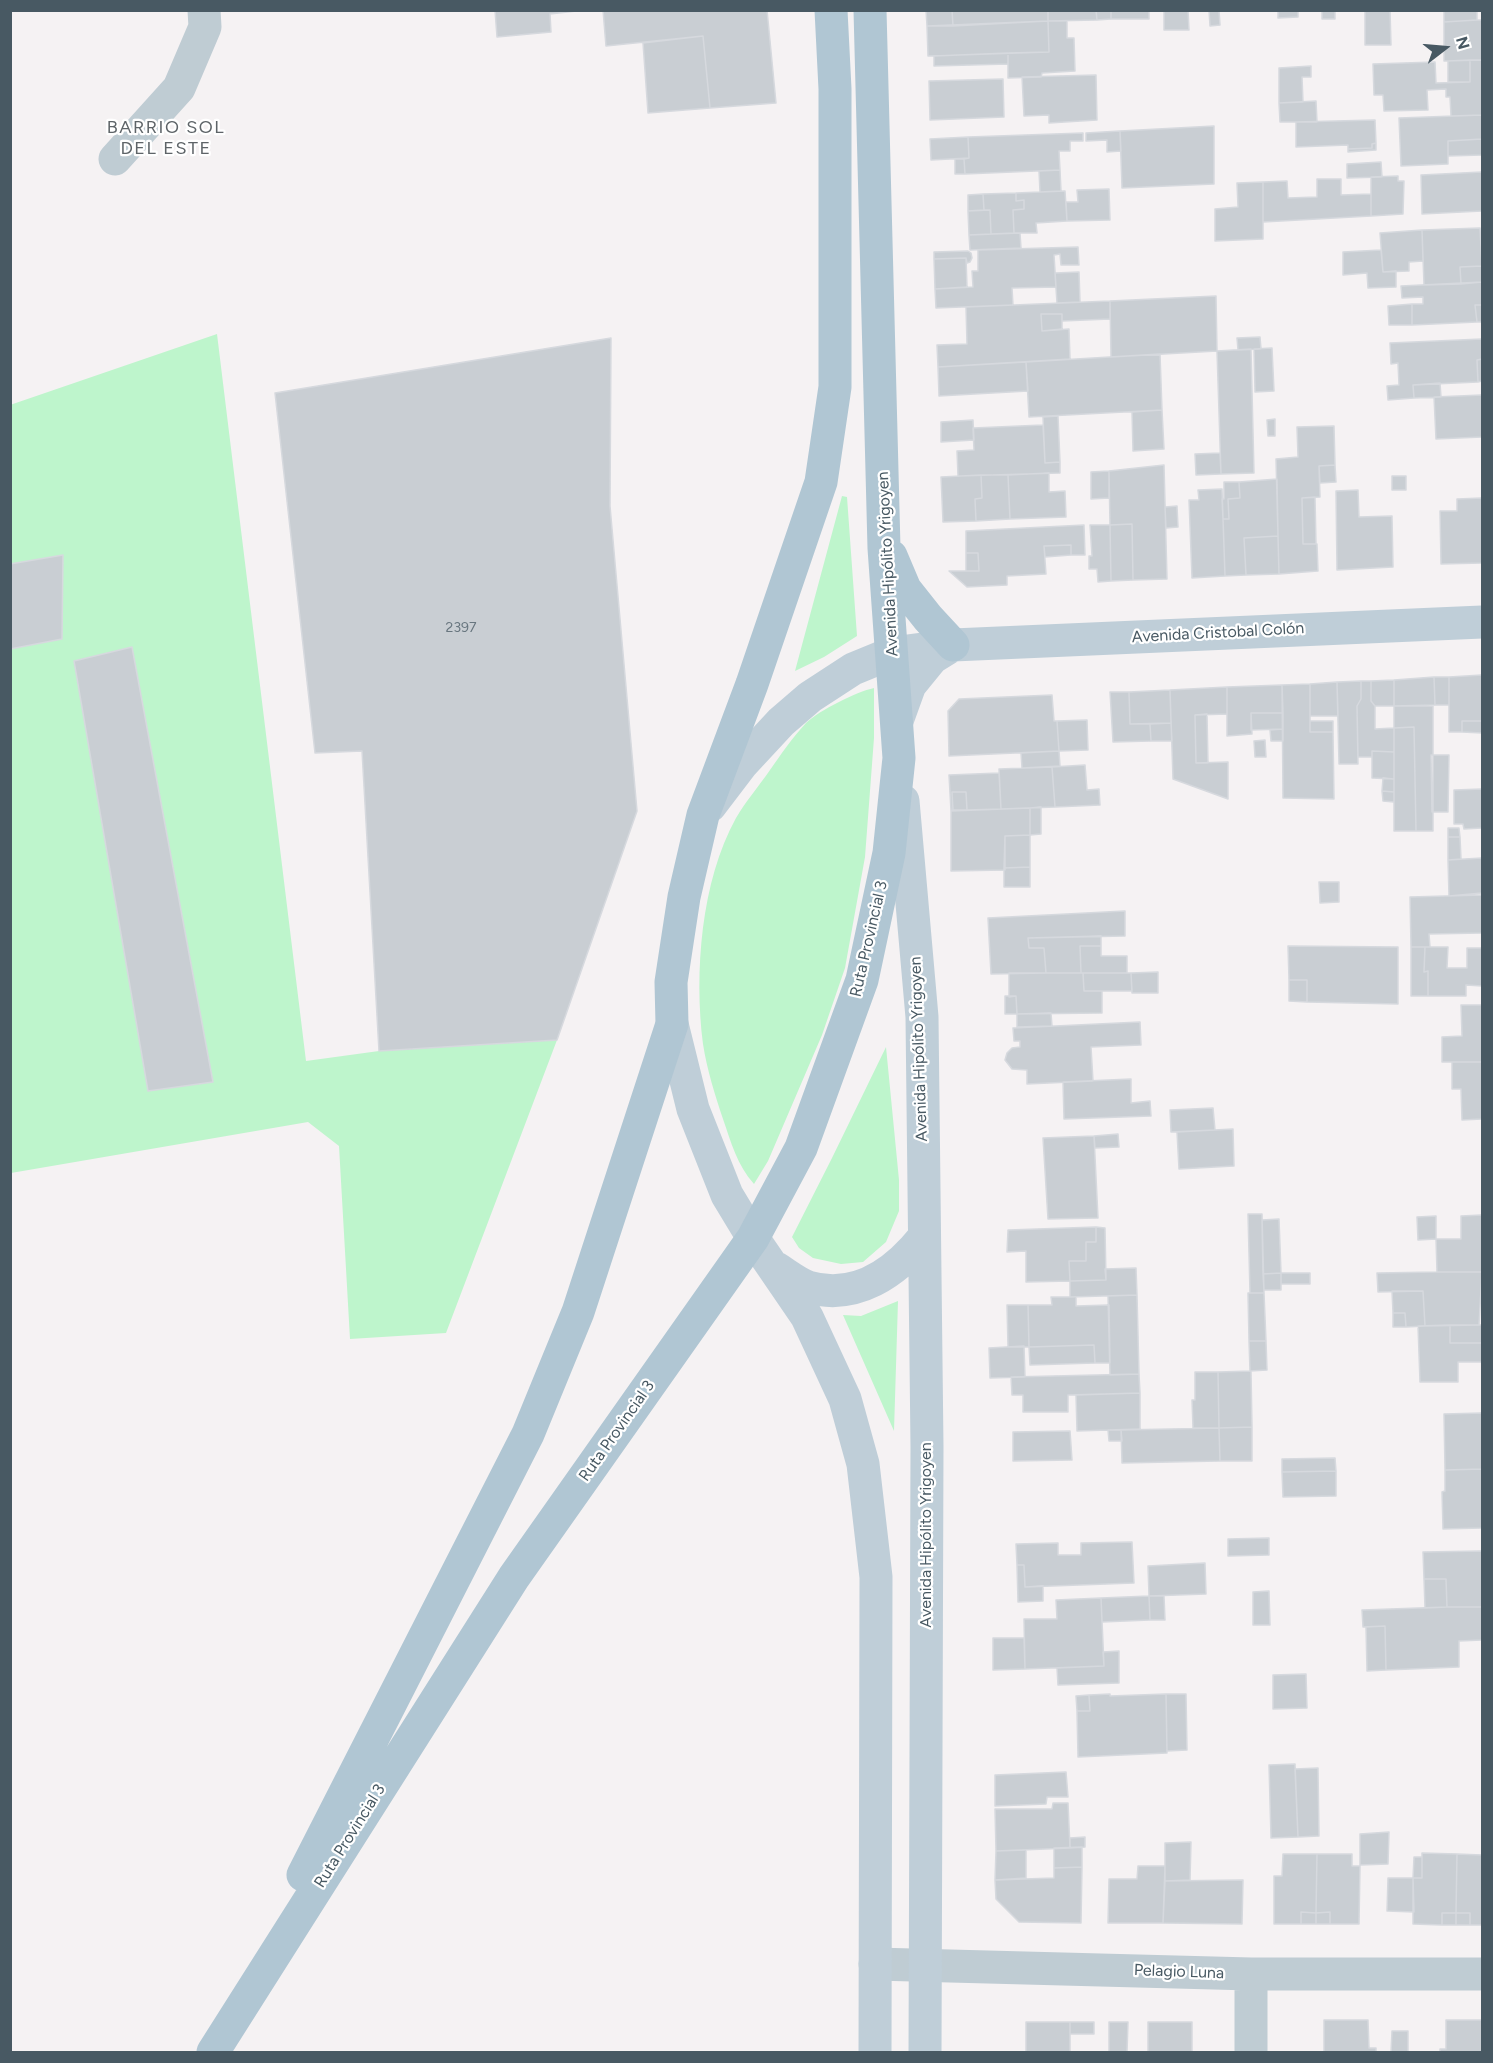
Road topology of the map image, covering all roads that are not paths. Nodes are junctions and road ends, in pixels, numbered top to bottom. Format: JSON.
{"nodes":[{"id":1,"x":204,"y":10,"type":"edge"},
{"id":2,"x":831,"y":10,"type":"edge"},
{"id":3,"x":870,"y":10,"type":"edge"},
{"id":4,"x":115,"y":159,"type":"dead end"},
{"id":5,"x":885,"y":540,"type":"junction"},
{"id":6,"x":1482,"y":622,"type":"edge"},
{"id":7,"x":953,"y":645,"type":"junction"},
{"id":8,"x":892,"y":653,"type":"junction"},
{"id":9,"x":897,"y":721,"type":"junction"},
{"id":10,"x":899,"y":758,"type":"junction"},
{"id":11,"x":703,"y":815,"type":"junction"},
{"id":12,"x":672,"y":1024,"type":"junction"},
{"id":13,"x":924,"y":1237,"type":"junction"},
{"id":14,"x":762,"y":1252,"type":"junction"},
{"id":15,"x":875,"y":1964,"type":"junction"},
{"id":16,"x":926,"y":1965,"type":"junction"},
{"id":17,"x":1251,"y":1974,"type":"junction"},
{"id":18,"x":1482,"y":1974,"type":"edge"},
{"id":19,"x":212,"y":2052,"type":"edge"},
{"id":20,"x":875,"y":2052,"type":"edge"},
{"id":21,"x":925,"y":2052,"type":"edge"},
{"id":22,"x":1251,"y":2052,"type":"edge"}],
"edges":[{"from":1,"to":4,"type":"street"},
{"from":2,"to":11,"type":"main road"},
{"from":3,"to":5,"type":"main road","name":"Avenida Hipólito Yrigoyen"},
{"from":5,"to":7,"type":"main road"},
{"from":5,"to":8,"type":"main road","name":"Avenida Hipólito Yrigoyen"},
{"from":6,"to":7,"type":"main road","name":"Avenida Cristobal Colón"},
{"from":7,"to":8,"type":"main road","name":"Avenida Cristobal Colón"},
{"from":7,"to":9,"type":"main road"},
{"from":8,"to":9,"type":"main road","name":"Avenida Hipólito Yrigoyen"},
{"from":8,"to":11,"type":"main road","name":"Avenida Cristobal Colón"},
{"from":9,"to":10,"type":"main road","name":"Avenida Hipólito Yrigoyen"},
{"from":10,"to":13,"type":"main road","name":"Avenida Hipólito Yrigoyen"},
{"from":10,"to":14,"type":"main road","name":"Ruta Provincial 3"},
{"from":11,"to":12,"type":"main road"},
{"from":12,"to":14,"type":"main road"},
{"from":12,"to":19,"type":"main road","name":"Ruta Provincial 3"},
{"from":13,"to":14,"type":"main road"},
{"from":13,"to":16,"type":"main road","name":"Avenida Hipólito Yrigoyen"},
{"from":14,"to":15,"type":"main road"},
{"from":14,"to":19,"type":"main road","name":"Ruta Provincial 3"},
{"from":15,"to":16,"type":"street","name":"Pelagio Luna"},
{"from":15,"to":20,"type":"main road"},
{"from":16,"to":17,"type":"street","name":"Pelagio Luna"},
{"from":16,"to":21,"type":"main road","name":"Avenida Hipólito Yrigoyen"},
{"from":17,"to":18,"type":"street","name":"Pelagio Luna"},
{"from":17,"to":22,"type":"street"}]}
